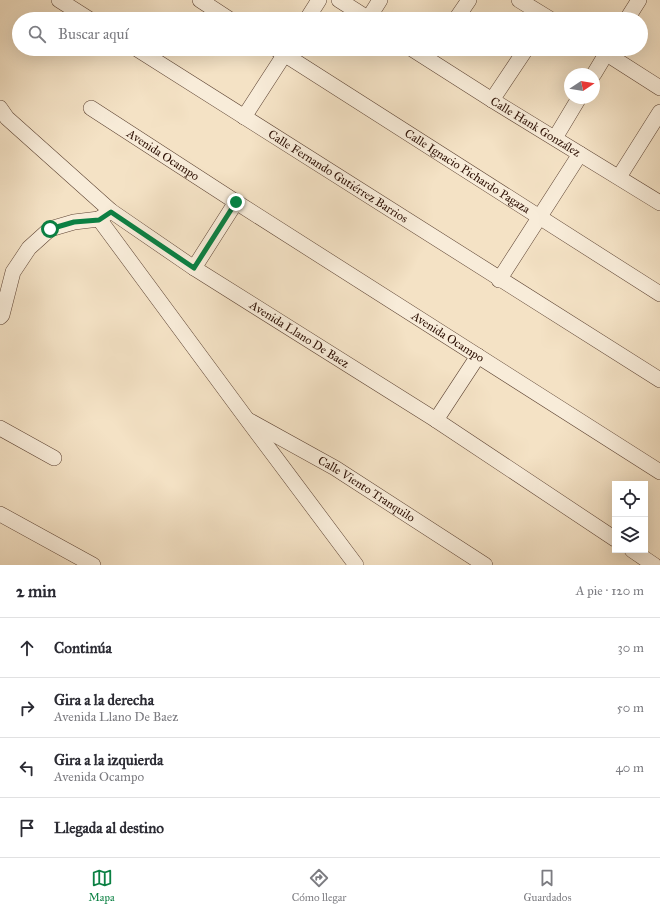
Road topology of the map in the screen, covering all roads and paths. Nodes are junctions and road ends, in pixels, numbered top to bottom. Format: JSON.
{"nodes":[{"id":1,"x":59,"y":0,"type":"edge"},
{"id":2,"x":200,"y":0,"type":"edge"},
{"id":3,"x":319,"y":0,"type":"edge"},
{"id":4,"x":339,"y":0,"type":"edge"},
{"id":5,"x":380,"y":0,"type":"edge"},
{"id":6,"x":469,"y":0,"type":"edge"},
{"id":7,"x":519,"y":0,"type":"edge"},
{"id":8,"x":639,"y":0,"type":"edge"},
{"id":9,"x":78,"y":12,"type":"edge"},
{"id":10,"x":218,"y":12,"type":"edge"},
{"id":11,"x":311,"y":12,"type":"edge"},
{"id":12,"x":357,"y":12,"type":"edge"},
{"id":13,"x":372,"y":12,"type":"edge"},
{"id":14,"x":461,"y":12,"type":"edge"},
{"id":15,"x":538,"y":12,"type":"edge"},
{"id":16,"x":631,"y":12,"type":"edge"},
{"id":17,"x":148,"y":56,"type":"edge"},
{"id":18,"x":280,"y":56,"type":"edge"},
{"id":19,"x":291,"y":56,"type":"edge"},
{"id":20,"x":434,"y":56,"type":"edge"},
{"id":21,"x":521,"y":56,"type":"edge"},
{"id":22,"x":602,"y":56,"type":"edge"},
{"id":23,"x":614,"y":56,"type":"edge"},
{"id":24,"x":597,"y":68,"type":"edge"},
{"id":25,"x":660,"y":88,"type":"edge"},
{"id":26,"x":492,"y":100,"type":"junction"},
{"id":27,"x":575,"y":104,"type":"edge"},
{"id":28,"x":0,"y":108,"type":"edge"},
{"id":29,"x":90,"y":108,"type":"dead end"},
{"id":30,"x":660,"y":112,"type":"edge"},
{"id":31,"x":244,"y":117,"type":"junction"},
{"id":32,"x":555,"y":138,"type":"junction"},
{"id":33,"x":580,"y":154,"type":"junction"},
{"id":34,"x":619,"y":177,"type":"junction"},
{"id":35,"x":236,"y":202,"type":"junction"},
{"id":36,"x":660,"y":203,"type":"edge"},
{"id":37,"x":105,"y":216,"type":"junction"},
{"id":38,"x":539,"y":217,"type":"junction"},
{"id":39,"x":194,"y":268,"type":"junction"},
{"id":40,"x":499,"y":280,"type":"junction"},
{"id":41,"x":660,"y":294,"type":"edge"},
{"id":42,"x":0,"y":317,"type":"edge"},
{"id":43,"x":478,"y":356,"type":"junction"},
{"id":44,"x":660,"y":380,"type":"edge"},
{"id":45,"x":246,"y":418,"type":"junction"},
{"id":46,"x":436,"y":420,"type":"junction"},
{"id":47,"x":0,"y":428,"type":"edge"},
{"id":48,"x":54,"y":458,"type":"dead end"},
{"id":49,"x":660,"y":472,"type":"edge"},
{"id":50,"x":0,"y":514,"type":"edge"},
{"id":51,"x":612,"y":537,"type":"edge"},
{"id":52,"x":636,"y":553,"type":"edge"},
{"id":53,"x":93,"y":565,"type":"edge"},
{"id":54,"x":356,"y":565,"type":"edge"},
{"id":55,"x":485,"y":565,"type":"edge"},
{"id":56,"x":654,"y":565,"type":"edge"}],
"edges":[{"from":1,"to":9,"type":"street"},
{"from":2,"to":10,"type":"street"},
{"from":3,"to":11,"type":"street"},
{"from":4,"to":12,"type":"street"},
{"from":5,"to":13,"type":"street"},
{"from":6,"to":14,"type":"street"},
{"from":7,"to":15,"type":"street"},
{"from":8,"to":16,"type":"street"},
{"from":17,"to":31,"type":"street","name":"Calle Fernando Gutiérrez Barrios"},
{"from":18,"to":31,"type":"street"},
{"from":19,"to":38,"type":"street","name":"Calle Ignacio Pichardo Pagaza"},
{"from":20,"to":26,"type":"street","name":"Calle Hank González"},
{"from":21,"to":26,"type":"street"},
{"from":22,"to":24,"type":"street"},
{"from":23,"to":25,"type":"street"},
{"from":26,"to":32,"type":"street","name":"Calle Hank González"},
{"from":27,"to":32,"type":"street"},
{"from":28,"to":37,"type":"street","name":"Avenida Llano De Baez"},
{"from":29,"to":35,"type":"street","name":"Avenida Ocampo"},
{"from":30,"to":34,"type":"street"},
{"from":31,"to":40,"type":"street","name":"Calle Fernando Gutiérrez Barrios"},
{"from":32,"to":33,"type":"street","name":"Calle Hank González"},
{"from":33,"to":34,"type":"street","name":"Calle Hank González"},
{"from":33,"to":38,"type":"street"},
{"from":34,"to":36,"type":"street","name":"Calle Hank González"},
{"from":35,"to":39,"type":"street"},
{"from":35,"to":43,"type":"street","name":"Avenida Ocampo"},
{"from":37,"to":39,"type":"street","name":"Avenida Llano De Baez"},
{"from":37,"to":42,"type":"street"},
{"from":37,"to":45,"type":"street"},
{"from":38,"to":40,"type":"street"},
{"from":38,"to":41,"type":"street","name":"Calle Ignacio Pichardo Pagaza"},
{"from":39,"to":46,"type":"street","name":"Avenida Llano De Baez"},
{"from":40,"to":44,"type":"street","name":"Calle Fernando Gutiérrez Barrios"},
{"from":43,"to":46,"type":"street"},
{"from":43,"to":49,"type":"street","name":"Avenida Ocampo"},
{"from":45,"to":54,"type":"street"},
{"from":45,"to":55,"type":"street","name":"Calle Viento Tranquilo"},
{"from":46,"to":51,"type":"street","name":"Avenida Llano De Baez"},
{"from":47,"to":48,"type":"street"},
{"from":50,"to":53,"type":"street"},
{"from":52,"to":56,"type":"street"}]}
